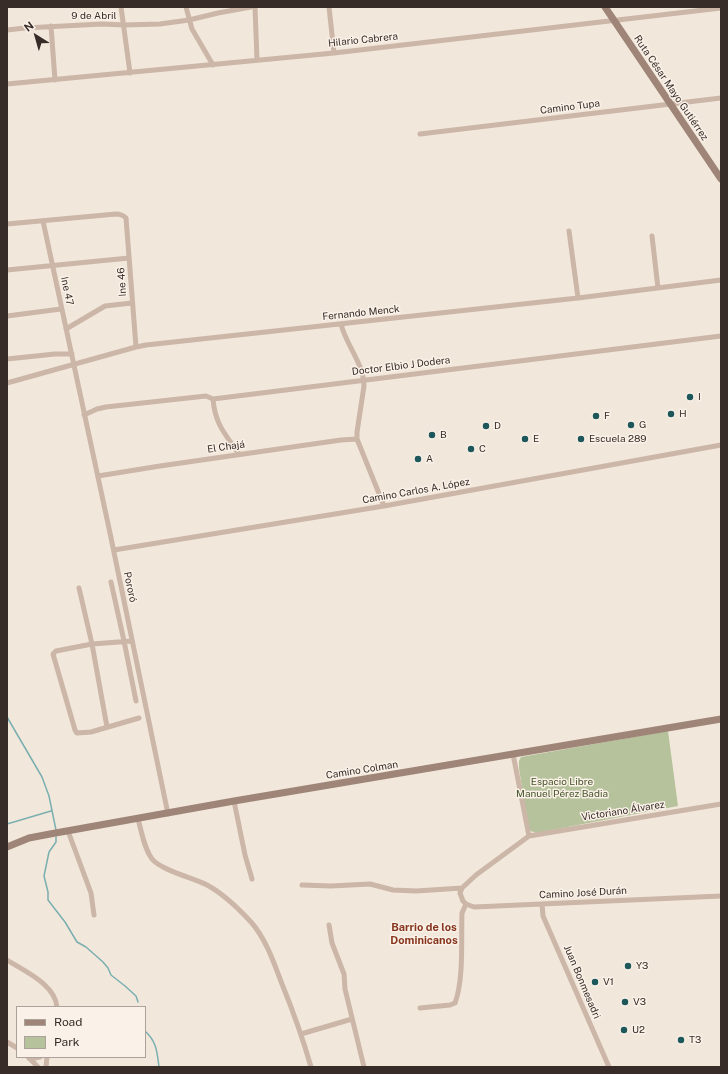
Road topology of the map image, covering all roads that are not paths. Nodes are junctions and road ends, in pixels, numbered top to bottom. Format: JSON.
{"nodes":[{"id":1,"x":121,"y":7,"type":"edge"},
{"id":2,"x":186,"y":7,"type":"edge"},
{"id":3,"x":251,"y":7,"type":"edge"},
{"id":4,"x":255,"y":7,"type":"edge"},
{"id":5,"x":329,"y":7,"type":"edge"},
{"id":6,"x":605,"y":7,"type":"edge"},
{"id":7,"x":721,"y":8,"type":"edge"},
{"id":8,"x":189,"y":20,"type":"junction"},
{"id":9,"x":614,"y":21,"type":"junction"},
{"id":10,"x":52,"y":26,"type":"junction"},
{"id":11,"x":124,"y":26,"type":"junction"},
{"id":12,"x":7,"y":30,"type":"edge"},
{"id":13,"x":334,"y":53,"type":"junction"},
{"id":14,"x":257,"y":60,"type":"junction"},
{"id":15,"x":213,"y":65,"type":"junction"},
{"id":16,"x":130,"y":73,"type":"junction"},
{"id":17,"x":56,"y":80,"type":"junction"},
{"id":18,"x":7,"y":84,"type":"edge"},
{"id":19,"x":721,"y":98,"type":"edge"},
{"id":20,"x":670,"y":104,"type":"junction"},
{"id":21,"x":420,"y":134,"type":"dead end"},
{"id":22,"x":721,"y":180,"type":"edge"},
{"id":23,"x":43,"y":221,"type":"junction"},
{"id":24,"x":7,"y":224,"type":"edge"},
{"id":25,"x":569,"y":232,"type":"dead end"},
{"id":26,"x":652,"y":236,"type":"dead end"},
{"id":27,"x":129,"y":258,"type":"junction"},
{"id":28,"x":52,"y":265,"type":"junction"},
{"id":29,"x":7,"y":270,"type":"edge"},
{"id":30,"x":721,"y":280,"type":"edge"},
{"id":31,"x":658,"y":288,"type":"junction"},
{"id":32,"x":578,"y":298,"type":"junction"},
{"id":33,"x":132,"y":303,"type":"junction"},
{"id":34,"x":62,"y":309,"type":"junction"},
{"id":35,"x":7,"y":316,"type":"edge"},
{"id":36,"x":341,"y":324,"type":"junction"},
{"id":37,"x":66,"y":329,"type":"junction"},
{"id":38,"x":721,"y":336,"type":"edge"},
{"id":39,"x":136,"y":347,"type":"junction"},
{"id":40,"x":72,"y":354,"type":"junction"},
{"id":41,"x":7,"y":359,"type":"edge"},
{"id":42,"x":73,"y":365,"type":"junction"},
{"id":43,"x":363,"y":380,"type":"junction"},
{"id":44,"x":7,"y":383,"type":"edge"},
{"id":45,"x":213,"y":399,"type":"junction"},
{"id":46,"x":84,"y":415,"type":"junction"},
{"id":47,"x":357,"y":439,"type":"junction"},
{"id":48,"x":721,"y":445,"type":"edge"},
{"id":49,"x":239,"y":454,"type":"junction"},
{"id":50,"x":98,"y":476,"type":"junction"},
{"id":51,"x":384,"y":506,"type":"junction"},
{"id":52,"x":114,"y":550,"type":"junction"},
{"id":53,"x":111,"y":582,"type":"dead end"},
{"id":54,"x":79,"y":588,"type":"dead end"},
{"id":55,"x":124,"y":641,"type":"junction"},
{"id":56,"x":132,"y":641,"type":"junction"},
{"id":57,"x":92,"y":644,"type":"junction"},
{"id":58,"x":136,"y":701,"type":"dead end"},
{"id":59,"x":139,"y":718,"type":"dead end"},
{"id":60,"x":721,"y":719,"type":"edge"},
{"id":61,"x":107,"y":728,"type":"junction"},
{"id":62,"x":513,"y":754,"type":"junction"},
{"id":63,"x":234,"y":801,"type":"junction"},
{"id":64,"x":721,"y":804,"type":"edge"},
{"id":65,"x":168,"y":814,"type":"junction"},
{"id":66,"x":138,"y":819,"type":"junction"},
{"id":67,"x":68,"y":831,"type":"junction"},
{"id":68,"x":528,"y":836,"type":"junction"},
{"id":69,"x":7,"y":847,"type":"edge"},
{"id":70,"x":252,"y":879,"type":"dead end"},
{"id":71,"x":302,"y":886,"type":"dead end"},
{"id":72,"x":462,"y":888,"type":"junction"},
{"id":73,"x":721,"y":896,"type":"edge"},
{"id":74,"x":466,"y":904,"type":"junction"},
{"id":75,"x":542,"y":904,"type":"junction"},
{"id":76,"x":94,"y":915,"type":"dead end"},
{"id":77,"x":329,"y":925,"type":"dead end"},
{"id":78,"x":7,"y":960,"type":"edge"},
{"id":79,"x":57,"y":1006,"type":"edge"},
{"id":80,"x":420,"y":1008,"type":"dead end"},
{"id":81,"x":352,"y":1019,"type":"junction"},
{"id":82,"x":301,"y":1034,"type":"junction"},
{"id":83,"x":7,"y":1042,"type":"edge"},
{"id":84,"x":16,"y":1047,"type":"edge"},
{"id":85,"x":29,"y":1058,"type":"edge"},
{"id":86,"x":38,"y":1067,"type":"edge"},
{"id":87,"x":311,"y":1067,"type":"edge"},
{"id":88,"x":364,"y":1067,"type":"edge"},
{"id":89,"x":609,"y":1067,"type":"edge"}],
"edges":[{"from":1,"to":11,"type":"street"},
{"from":2,"to":8,"type":"street"},
{"from":3,"to":8,"type":"street","name":"9 de Abril"},
{"from":4,"to":14,"type":"street"},
{"from":5,"to":13,"type":"street"},
{"from":6,"to":9,"type":"street","name":"Ruta César Mayo Gutiérrez"},
{"from":7,"to":9,"type":"street","name":"Hilario Cabrera"},
{"from":8,"to":11,"type":"street","name":"9 de Abril"},
{"from":8,"to":15,"type":"street"},
{"from":9,"to":13,"type":"street","name":"Hilario Cabrera"},
{"from":9,"to":20,"type":"street","name":"Ruta César Mayo Gutiérrez"},
{"from":10,"to":11,"type":"street","name":"9 de Abril"},
{"from":10,"to":12,"type":"street","name":"9 de Abril"},
{"from":10,"to":17,"type":"street"},
{"from":11,"to":16,"type":"street"},
{"from":13,"to":14,"type":"street","name":"Hilario Cabrera"},
{"from":14,"to":15,"type":"street","name":"Hilario Cabrera"},
{"from":15,"to":16,"type":"street","name":"Hilario Cabrera"},
{"from":16,"to":17,"type":"street","name":"Hilario Cabrera"},
{"from":17,"to":18,"type":"street","name":"Hilario Cabrera"},
{"from":19,"to":20,"type":"street","name":"Camino Tupa"},
{"from":20,"to":21,"type":"street","name":"Camino Tupa"},
{"from":20,"to":22,"type":"street","name":"Ruta César Mayo Gutiérrez"},
{"from":23,"to":24,"type":"street"},
{"from":23,"to":27,"type":"street","name":"Ine 46"},
{"from":23,"to":28,"type":"street","name":"Ine 47"},
{"from":25,"to":32,"type":"street"},
{"from":26,"to":31,"type":"street"},
{"from":27,"to":28,"type":"street"},
{"from":27,"to":33,"type":"street","name":"Ine 46"},
{"from":28,"to":29,"type":"street"},
{"from":28,"to":34,"type":"street","name":"Ine 47"},
{"from":30,"to":31,"type":"street","name":"Fernando Menck"},
{"from":31,"to":32,"type":"street","name":"Fernando Menck"},
{"from":32,"to":36,"type":"street","name":"Fernando Menck"},
{"from":33,"to":37,"type":"street"},
{"from":33,"to":39,"type":"street","name":"Ine 46"},
{"from":34,"to":35,"type":"street"},
{"from":34,"to":37,"type":"street","name":"Ine 47"},
{"from":36,"to":39,"type":"street","name":"Fernando Menck"},
{"from":36,"to":43,"type":"street"},
{"from":37,"to":40,"type":"street","name":"Ine 47"},
{"from":38,"to":43,"type":"street","name":"Doctor Elbio J Dodera"},
{"from":39,"to":42,"type":"street","name":"Fernando Menck"},
{"from":40,"to":41,"type":"street"},
{"from":40,"to":42,"type":"street","name":"Ine 47"},
{"from":42,"to":44,"type":"street","name":"Fernando Menck"},
{"from":42,"to":46,"type":"street","name":"Pororó"},
{"from":43,"to":45,"type":"street","name":"Doctor Elbio J Dodera"},
{"from":43,"to":47,"type":"street"},
{"from":45,"to":46,"type":"street","name":"Doctor Elbio J Dodera"},
{"from":45,"to":49,"type":"street"},
{"from":46,"to":50,"type":"street","name":"Pororó"},
{"from":47,"to":49,"type":"street","name":"El Chajá"},
{"from":47,"to":51,"type":"street"},
{"from":48,"to":51,"type":"street","name":"Camino Carlos A. López"},
{"from":49,"to":50,"type":"street","name":"El Chajá"},
{"from":50,"to":52,"type":"street","name":"Pororó"},
{"from":51,"to":52,"type":"street","name":"Camino Carlos A. López"},
{"from":52,"to":56,"type":"street","name":"Pororó"},
{"from":53,"to":55,"type":"street"},
{"from":54,"to":57,"type":"street"},
{"from":55,"to":56,"type":"street"},
{"from":55,"to":57,"type":"street"},
{"from":55,"to":58,"type":"street"},
{"from":56,"to":65,"type":"street","name":"Pororó"},
{"from":57,"to":61,"type":"street"},
{"from":57,"to":61,"type":"street"},
{"from":59,"to":61,"type":"street"},
{"from":60,"to":62,"type":"street","name":"Camino Colman"},
{"from":62,"to":63,"type":"street","name":"Camino Colman"},
{"from":62,"to":68,"type":"street"},
{"from":63,"to":65,"type":"street","name":"Camino Colman"},
{"from":63,"to":70,"type":"street"},
{"from":64,"to":68,"type":"street","name":"Victoriano Álvarez"},
{"from":65,"to":66,"type":"street","name":"Camino Colman"},
{"from":66,"to":67,"type":"street","name":"Camino Colman"},
{"from":66,"to":82,"type":"street"},
{"from":67,"to":69,"type":"street","name":"Camino Colman"},
{"from":67,"to":76,"type":"street"},
{"from":68,"to":72,"type":"street"},
{"from":71,"to":72,"type":"street"},
{"from":72,"to":74,"type":"street"},
{"from":73,"to":75,"type":"street","name":"Camino José Durán"},
{"from":74,"to":75,"type":"street","name":"Camino José Durán"},
{"from":74,"to":80,"type":"street"},
{"from":75,"to":89,"type":"street","name":"Juan Bonmesadri"},
{"from":77,"to":81,"type":"street"},
{"from":78,"to":79,"type":"street"},
{"from":81,"to":82,"type":"street"},
{"from":81,"to":88,"type":"street"},
{"from":82,"to":87,"type":"street"},
{"from":83,"to":84,"type":"street"},
{"from":85,"to":86,"type":"street"}]}
